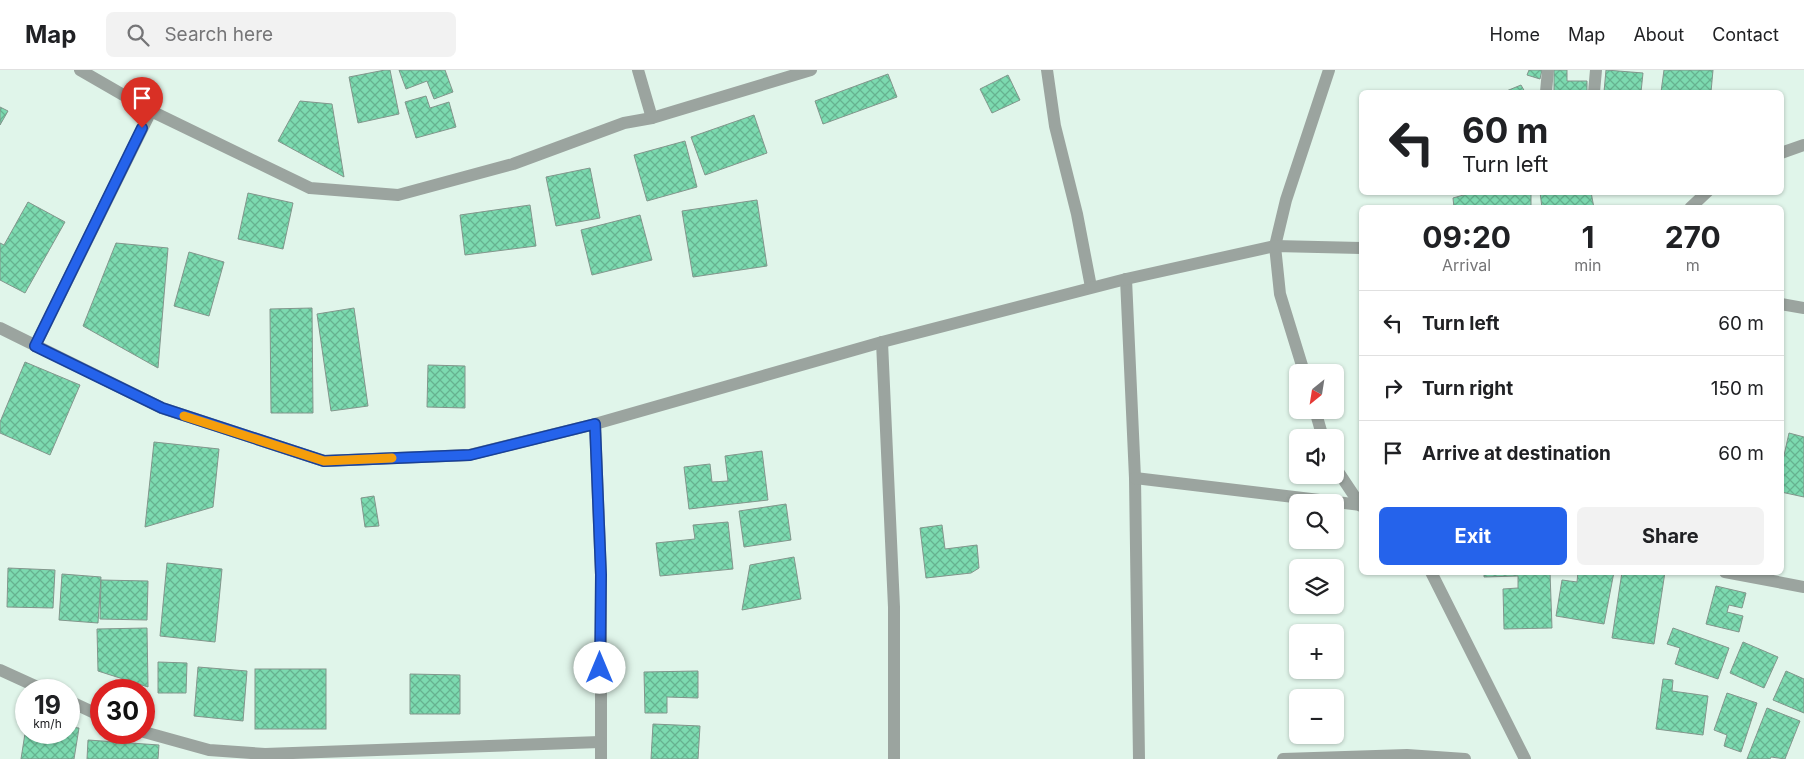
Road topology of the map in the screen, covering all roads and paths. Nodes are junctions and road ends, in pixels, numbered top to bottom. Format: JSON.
{"nodes":[{"id":1,"x":80,"y":70,"type":"edge"},
{"id":2,"x":638,"y":70,"type":"edge"},
{"id":3,"x":811,"y":70,"type":"edge"},
{"id":4,"x":1047,"y":70,"type":"edge"},
{"id":5,"x":1329,"y":70,"type":"edge"},
{"id":6,"x":1548,"y":70,"type":"edge"},
{"id":7,"x":1596,"y":70,"type":"edge"},
{"id":8,"x":1546,"y":90,"type":"edge"},
{"id":9,"x":1594,"y":90,"type":"edge"},
{"id":10,"x":151,"y":111,"type":"junction"},
{"id":11,"x":652,"y":118,"type":"junction"},
{"id":12,"x":1804,"y":145,"type":"edge"},
{"id":13,"x":1784,"y":152,"type":"edge"},
{"id":14,"x":1704,"y":195,"type":"edge"},
{"id":15,"x":1693,"y":205,"type":"edge"},
{"id":16,"x":1275,"y":246,"type":"junction"},
{"id":17,"x":1359,"y":248,"type":"edge"},
{"id":18,"x":1126,"y":279,"type":"junction"},
{"id":19,"x":1091,"y":287,"type":"junction"},
{"id":20,"x":1784,"y":305,"type":"edge"},
{"id":21,"x":1804,"y":308,"type":"edge"},
{"id":22,"x":0,"y":328,"type":"edge"},
{"id":23,"x":882,"y":342,"type":"junction"},
{"id":24,"x":35,"y":346,"type":"junction"},
{"id":25,"x":1302,"y":364,"type":"edge"},
{"id":26,"x":595,"y":424,"type":"junction"},
{"id":27,"x":1135,"y":478,"type":"junction"},
{"id":28,"x":1344,"y":480,"type":"edge"},
{"id":29,"x":1359,"y":502,"type":"edge"},
{"id":30,"x":1359,"y":505,"type":"edge"},
{"id":31,"x":1433,"y":575,"type":"edge"},
{"id":32,"x":1741,"y":575,"type":"edge"},
{"id":33,"x":1804,"y":587,"type":"edge"},
{"id":34,"x":0,"y":670,"type":"edge"},
{"id":35,"x":20,"y":679,"type":"edge"},
{"id":36,"x":155,"y":735,"type":"edge"},
{"id":37,"x":600,"y":742,"type":"junction"},
{"id":38,"x":1406,"y":757,"type":"edge"},
{"id":39,"x":601,"y":759,"type":"edge"},
{"id":40,"x":894,"y":759,"type":"edge"},
{"id":41,"x":1139,"y":759,"type":"edge"},
{"id":42,"x":1283,"y":759,"type":"edge"},
{"id":43,"x":1464,"y":759,"type":"edge"},
{"id":44,"x":1525,"y":759,"type":"edge"}],
"edges":[{"from":1,"to":10,"type":"street"},
{"from":2,"to":11,"type":"street"},
{"from":3,"to":11,"type":"street"},
{"from":4,"to":19,"type":"street"},
{"from":5,"to":16,"type":"street"},
{"from":6,"to":8,"type":"street"},
{"from":7,"to":9,"type":"street"},
{"from":10,"to":11,"type":"street"},
{"from":10,"to":24,"type":"street"},
{"from":12,"to":13,"type":"street"},
{"from":14,"to":15,"type":"street"},
{"from":16,"to":17,"type":"street"},
{"from":16,"to":18,"type":"street"},
{"from":16,"to":25,"type":"street"},
{"from":18,"to":19,"type":"street"},
{"from":18,"to":27,"type":"street"},
{"from":19,"to":23,"type":"street"},
{"from":20,"to":21,"type":"street"},
{"from":22,"to":24,"type":"street"},
{"from":23,"to":26,"type":"street"},
{"from":23,"to":40,"type":"street"},
{"from":24,"to":26,"type":"street"},
{"from":26,"to":37,"type":"street"},
{"from":27,"to":30,"type":"street"},
{"from":27,"to":41,"type":"street"},
{"from":28,"to":29,"type":"street"},
{"from":31,"to":44,"type":"street"},
{"from":32,"to":33,"type":"street"},
{"from":34,"to":35,"type":"street"},
{"from":36,"to":37,"type":"street"},
{"from":37,"to":39,"type":"street"},
{"from":38,"to":42,"type":"street"},
{"from":38,"to":43,"type":"street"}]}
